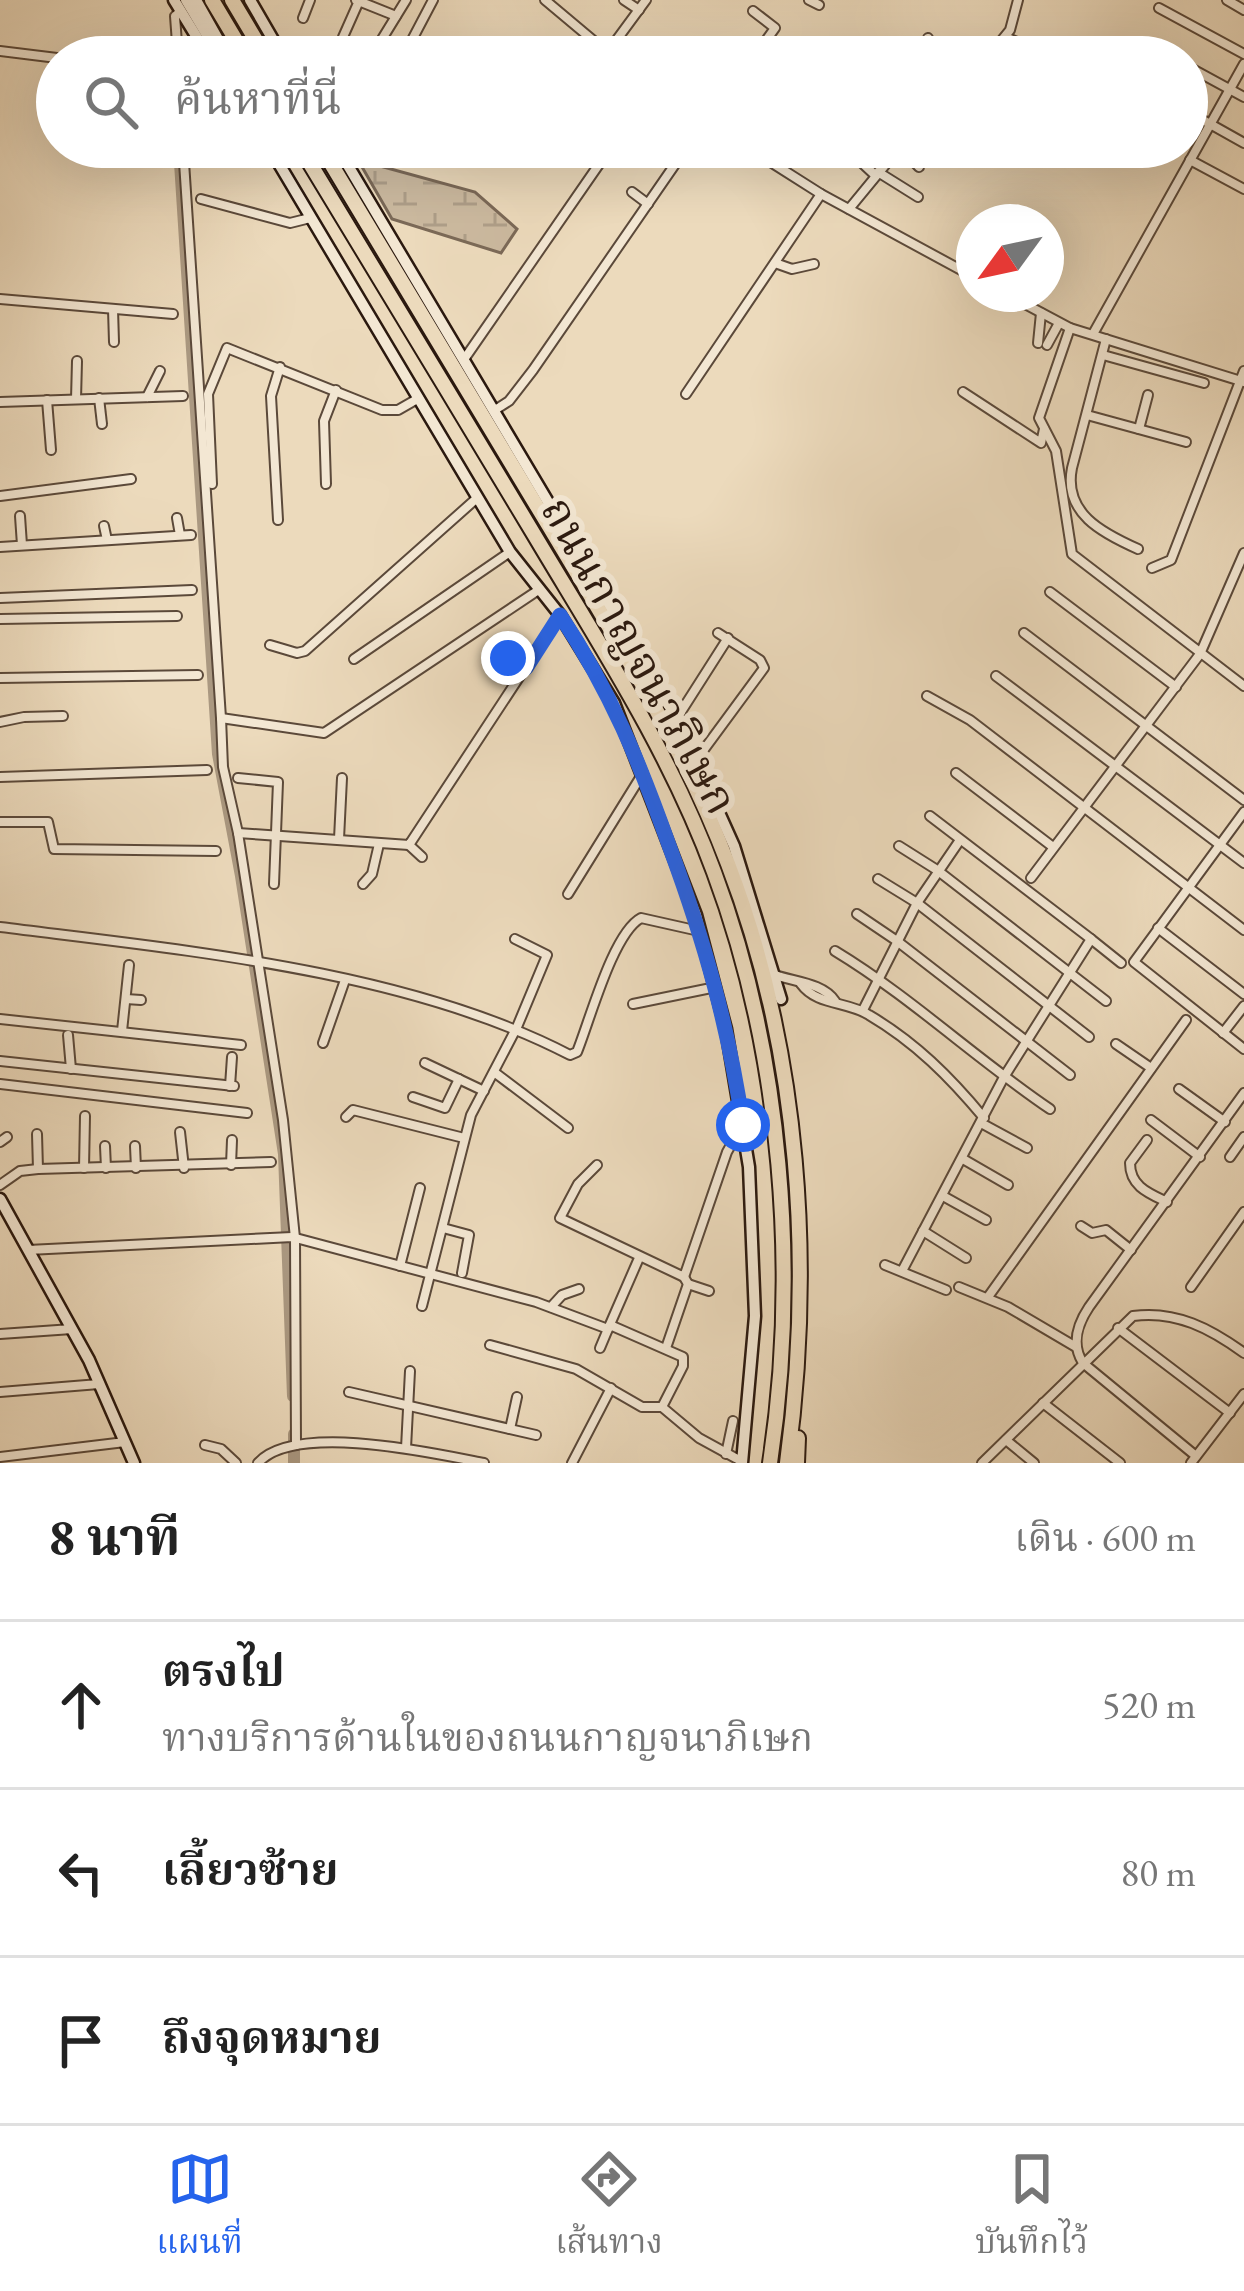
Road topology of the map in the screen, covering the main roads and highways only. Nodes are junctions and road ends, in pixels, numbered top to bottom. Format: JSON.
{"nodes":[{"id":1,"x":196,"y":0,"type":"edge"},
{"id":2,"x":212,"y":0,"type":"edge"},
{"id":3,"x":232,"y":0,"type":"edge"},
{"id":4,"x":250,"y":0,"type":"edge"},
{"id":5,"x":180,"y":4,"type":"edge"},
{"id":6,"x":198,"y":36,"type":"edge"},
{"id":7,"x":207,"y":36,"type":"edge"},
{"id":8,"x":214,"y":36,"type":"edge"},
{"id":9,"x":233,"y":36,"type":"edge"},
{"id":10,"x":253,"y":36,"type":"edge"},
{"id":11,"x":271,"y":36,"type":"edge"},
{"id":12,"x":281,"y":168,"type":"edge"},
{"id":13,"x":313,"y":168,"type":"edge"},
{"id":14,"x":333,"y":168,"type":"edge"},
{"id":15,"x":350,"y":168,"type":"edge"},
{"id":16,"x":782,"y":999,"type":"dead end"},
{"id":17,"x":0,"y":1199,"type":"edge"},
{"id":18,"x":783,"y":1325,"type":"junction"},
{"id":19,"x":798,"y":1361,"type":"junction"},
{"id":20,"x":134,"y":1463,"type":"edge"},
{"id":21,"x":742,"y":1463,"type":"edge"},
{"id":22,"x":760,"y":1463,"type":"edge"},
{"id":23,"x":770,"y":1463,"type":"edge"},
{"id":24,"x":787,"y":1463,"type":"edge"},
{"id":25,"x":797,"y":1463,"type":"edge"}],
"edges":[{"from":1,"to":8,"type":"main road"},
{"from":2,"to":9,"type":"highway"},
{"from":3,"to":10,"type":"highway"},
{"from":4,"to":11,"type":"main road"},
{"from":5,"to":6,"type":"main road"},
{"from":5,"to":7,"type":"main road"},
{"from":12,"to":21,"type":"main road"},
{"from":13,"to":18,"type":"highway","name":"ถนนกาญจนาภิเษก"},
{"from":14,"to":19,"type":"highway","name":"ถนนกาญจนาภิเษก"},
{"from":15,"to":16,"type":"main road"},
{"from":17,"to":20,"type":"main road"},
{"from":18,"to":22,"type":"highway"},
{"from":18,"to":23,"type":"highway","name":"ถนนกาญจนาภิเษก"},
{"from":19,"to":24,"type":"highway","name":"ถนนกาญจนาภิเษก"},
{"from":19,"to":25,"type":"highway"}]}
